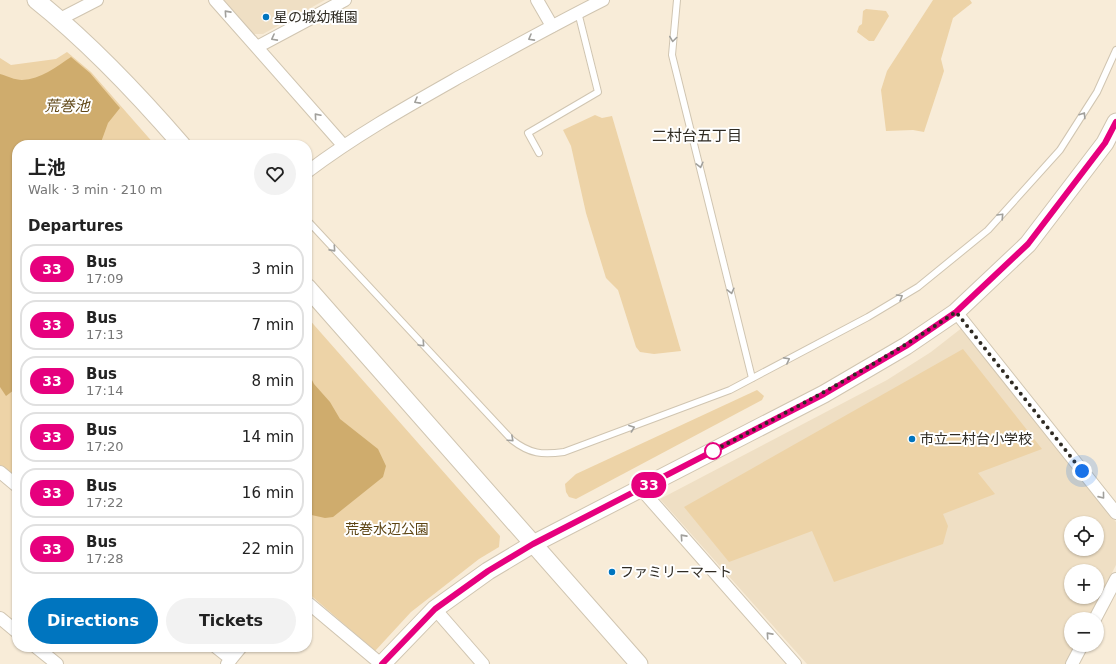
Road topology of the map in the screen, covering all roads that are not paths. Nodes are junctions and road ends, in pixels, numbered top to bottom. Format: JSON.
{"nodes":[{"id":1,"x":36,"y":0,"type":"edge"},
{"id":2,"x":97,"y":0,"type":"edge"},
{"id":3,"x":215,"y":0,"type":"edge"},
{"id":4,"x":345,"y":0,"type":"edge"},
{"id":5,"x":537,"y":0,"type":"edge"},
{"id":6,"x":603,"y":0,"type":"edge"},
{"id":7,"x":677,"y":0,"type":"edge"},
{"id":8,"x":578,"y":12,"type":"junction"},
{"id":9,"x":60,"y":19,"type":"junction"},
{"id":10,"x":552,"y":26,"type":"junction"},
{"id":11,"x":257,"y":47,"type":"junction"},
{"id":12,"x":1116,"y":50,"type":"edge"},
{"id":13,"x":1116,"y":122,"type":"edge"},
{"id":14,"x":178,"y":140,"type":"edge"},
{"id":15,"x":343,"y":145,"type":"junction"},
{"id":16,"x":539,"y":153,"type":"dead end"},
{"id":17,"x":312,"y":168,"type":"edge"},
{"id":18,"x":312,"y":225,"type":"edge"},
{"id":19,"x":312,"y":293,"type":"edge"},
{"id":20,"x":956,"y":312,"type":"junction"},
{"id":21,"x":752,"y":378,"type":"junction"},
{"id":22,"x":2,"y":479,"type":"edge"},
{"id":23,"x":12,"y":484,"type":"edge"},
{"id":24,"x":641,"y":489,"type":"junction"},
{"id":25,"x":1116,"y":513,"type":"edge"},
{"id":26,"x":533,"y":544,"type":"junction"},
{"id":27,"x":1116,"y":579,"type":"edge"},
{"id":28,"x":312,"y":606,"type":"edge"},
{"id":29,"x":435,"y":609,"type":"junction"},
{"id":30,"x":1099,"y":612,"type":"edge"},
{"id":31,"x":0,"y":618,"type":"edge"},
{"id":32,"x":12,"y":628,"type":"edge"},
{"id":33,"x":42,"y":652,"type":"edge"},
{"id":34,"x":220,"y":652,"type":"edge"},
{"id":35,"x":237,"y":652,"type":"edge"},
{"id":36,"x":1078,"y":652,"type":"edge"},
{"id":37,"x":229,"y":662,"type":"edge"},
{"id":38,"x":57,"y":664,"type":"edge"},
{"id":39,"x":381,"y":664,"type":"edge"},
{"id":40,"x":483,"y":664,"type":"edge"},
{"id":41,"x":639,"y":664,"type":"edge"},
{"id":42,"x":795,"y":664,"type":"edge"},
{"id":43,"x":1072,"y":664,"type":"edge"}],
"edges":[{"from":1,"to":9,"type":"street"},
{"from":2,"to":9,"type":"street"},
{"from":11,"to":3,"type":"street","one_way":true},
{"from":4,"to":11,"type":"street","one_way":true},
{"from":5,"to":10,"type":"street"},
{"from":6,"to":8,"type":"street"},
{"from":7,"to":21,"type":"lane","one_way":true},
{"from":8,"to":10,"type":"street"},
{"from":8,"to":16,"type":"lane"},
{"from":9,"to":14,"type":"street"},
{"from":10,"to":15,"type":"street","one_way":true},
{"from":15,"to":11,"type":"street","one_way":true},
{"from":21,"to":12,"type":"lane","one_way":true},
{"from":13,"to":20,"type":"street"},
{"from":15,"to":17,"type":"street"},
{"from":18,"to":21,"type":"lane","one_way":true},
{"from":19,"to":26,"type":"street"},
{"from":20,"to":24,"type":"street"},
{"from":20,"to":25,"type":"street","one_way":true},
{"from":22,"to":23,"type":"street"},
{"from":24,"to":26,"type":"street"},
{"from":42,"to":24,"type":"street","one_way":true},
{"from":26,"to":29,"type":"street"},
{"from":26,"to":41,"type":"street"},
{"from":27,"to":30,"type":"street"},
{"from":28,"to":39,"type":"street"},
{"from":29,"to":39,"type":"street"},
{"from":29,"to":40,"type":"street"},
{"from":31,"to":32,"type":"street"},
{"from":33,"to":38,"type":"street"},
{"from":34,"to":37,"type":"street"},
{"from":35,"to":37,"type":"street"},
{"from":36,"to":43,"type":"street"}]}
